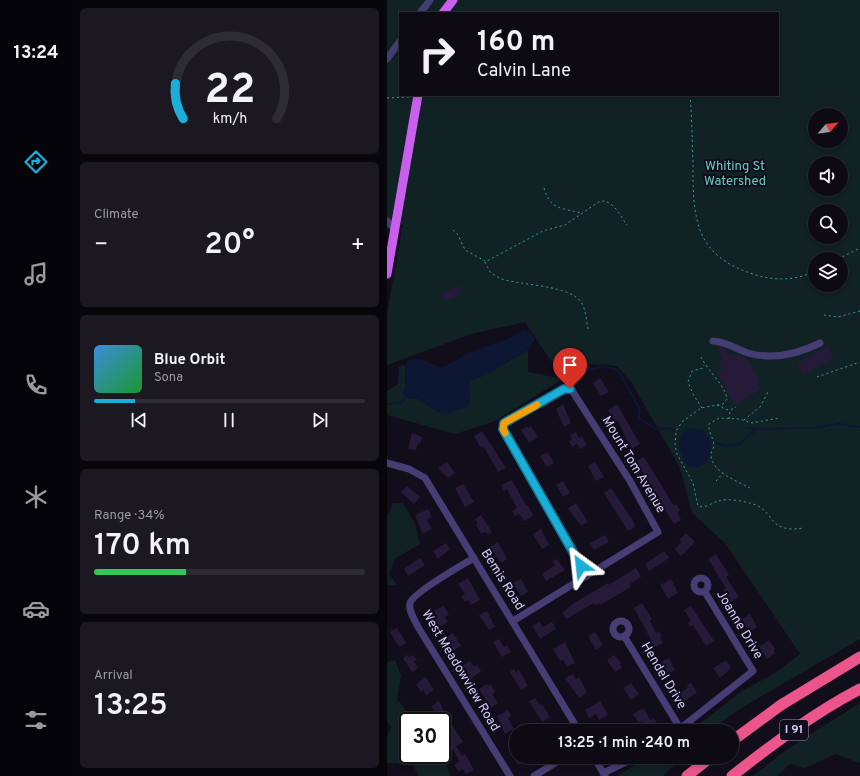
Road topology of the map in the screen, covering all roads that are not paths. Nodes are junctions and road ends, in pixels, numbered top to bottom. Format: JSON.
{"nodes":[{"id":1,"x":430,"y":0,"type":"edge"},
{"id":2,"x":453,"y":0,"type":"edge"},
{"id":3,"x":420,"y":12,"type":"edge"},
{"id":4,"x":444,"y":12,"type":"edge"},
{"id":5,"x":399,"y":42,"type":"edge"},
{"id":6,"x":387,"y":59,"type":"edge"},
{"id":7,"x":418,"y":96,"type":"edge"},
{"id":8,"x":387,"y":222,"type":"edge"},
{"id":9,"x":395,"y":229,"type":"junction"},
{"id":10,"x":387,"y":274,"type":"edge"},
{"id":11,"x":713,"y":341,"type":"dead end"},
{"id":12,"x":820,"y":343,"type":"dead end"},
{"id":13,"x":387,"y":463,"type":"edge"},
{"id":14,"x":474,"y":558,"type":"junction"},
{"id":15,"x":587,"y":576,"type":"junction"},
{"id":16,"x":705,"y":592,"type":"dead end"},
{"id":17,"x":513,"y":621,"type":"junction"},
{"id":18,"x":624,"y":636,"type":"dead end"},
{"id":19,"x":860,"y":657,"type":"edge"},
{"id":20,"x":860,"y":689,"type":"edge"},
{"id":21,"x":575,"y":724,"type":"edge"},
{"id":22,"x":675,"y":724,"type":"edge"},
{"id":23,"x":687,"y":724,"type":"edge"},
{"id":24,"x":739,"y":736,"type":"edge"},
{"id":25,"x":554,"y":764,"type":"edge"},
{"id":26,"x":598,"y":764,"type":"edge"},
{"id":27,"x":623,"y":764,"type":"edge"},
{"id":28,"x":702,"y":764,"type":"edge"},
{"id":29,"x":604,"y":774,"type":"edge"},
{"id":30,"x":510,"y":776,"type":"edge"},
{"id":31,"x":534,"y":776,"type":"edge"},
{"id":32,"x":687,"y":776,"type":"edge"},
{"id":33,"x":733,"y":776,"type":"edge"}],
"edges":[{"from":1,"to":3,"type":"street"},
{"from":2,"to":4,"type":"main road"},
{"from":5,"to":6,"type":"street"},
{"from":7,"to":9,"type":"main road"},
{"from":8,"to":9,"type":"street"},
{"from":9,"to":10,"type":"main road"},
{"from":11,"to":12,"type":"street"},
{"from":13,"to":14,"type":"street","name":"Bemis Road"},
{"from":14,"to":17,"type":"street","name":"Bemis Road"},
{"from":14,"to":30,"type":"street","name":"West Meadowview Road"},
{"from":15,"to":15,"type":"street","name":"Mount Tom Avenue"},
{"from":15,"to":17,"type":"street","name":"Mount Tom Avenue"},
{"from":16,"to":23,"type":"street","name":"Joanne Drive"},
{"from":17,"to":21,"type":"street","name":"Bemis Road"},
{"from":18,"to":22,"type":"street","name":"Hendel Drive"},
{"from":19,"to":24,"type":"highway","number":"I 91"},
{"from":20,"to":33,"type":"highway","number":"I 91"},
{"from":25,"to":31,"type":"street"},
{"from":26,"to":29,"type":"street"},
{"from":27,"to":29,"type":"street"},
{"from":28,"to":32,"type":"highway"}]}
